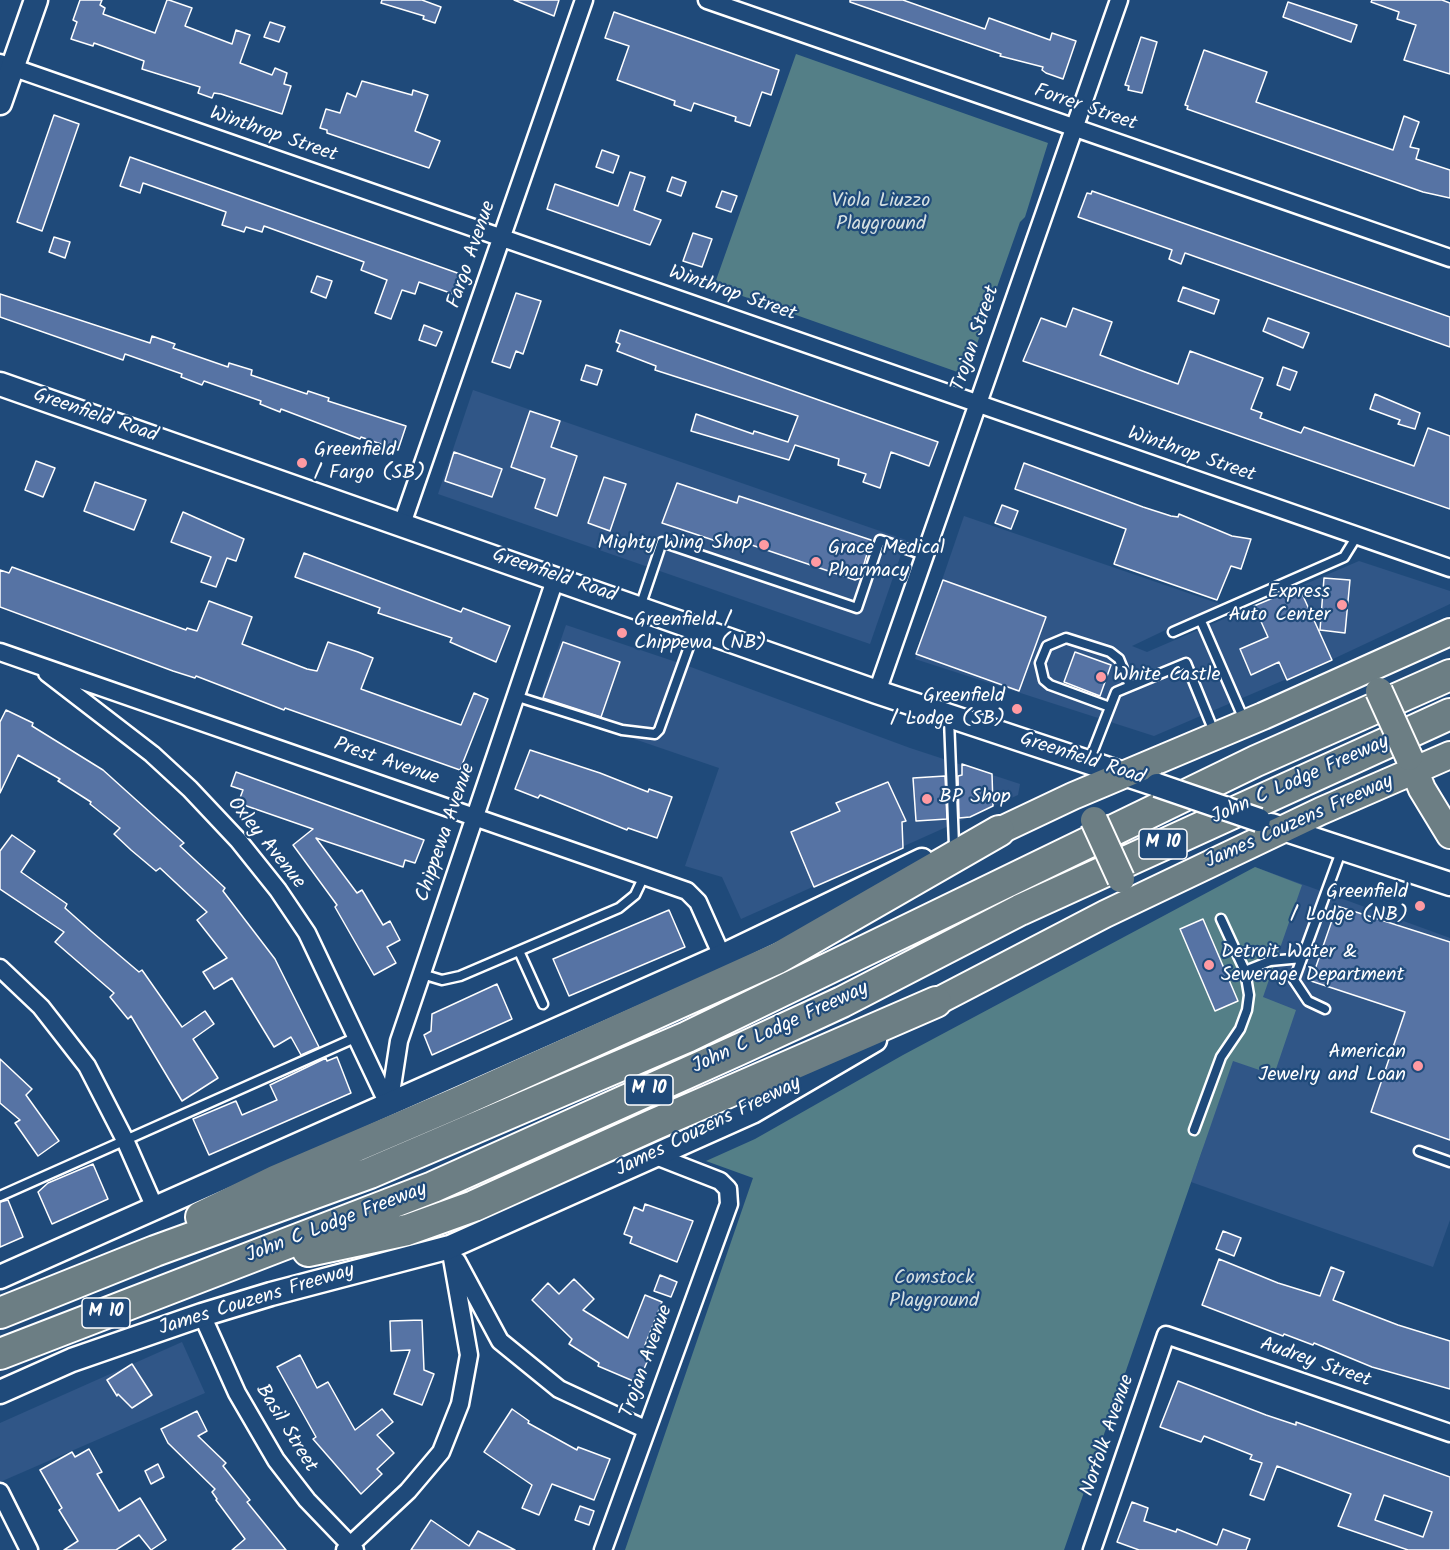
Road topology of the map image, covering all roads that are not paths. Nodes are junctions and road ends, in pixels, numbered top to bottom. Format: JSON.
{"nodes":[{"id":1,"x":36,"y":0,"type":"edge"},
{"id":2,"x":584,"y":0,"type":"edge"},
{"id":3,"x":707,"y":0,"type":"edge"},
{"id":4,"x":1119,"y":0,"type":"edge"},
{"id":5,"x":6,"y":66,"type":"edge"},
{"id":6,"x":0,"y":103,"type":"edge"},
{"id":7,"x":1074,"y":127,"type":"junction"},
{"id":8,"x":501,"y":238,"type":"junction"},
{"id":9,"x":1450,"y":258,"type":"edge"},
{"id":10,"x":0,"y":384,"type":"edge"},
{"id":11,"x":977,"y":403,"type":"junction"},
{"id":12,"x":402,"y":524,"type":"junction"},
{"id":13,"x":1357,"y":536,"type":"junction"},
{"id":14,"x":924,"y":555,"type":"junction"},
{"id":15,"x":1450,"y":568,"type":"edge"},
{"id":16,"x":555,"y":577,"type":"junction"},
{"id":17,"x":640,"y":607,"type":"junction"},
{"id":18,"x":1201,"y":621,"type":"junction"},
{"id":19,"x":696,"y":627,"type":"junction"},
{"id":20,"x":1173,"y":632,"type":"dead end"},
{"id":21,"x":1450,"y":632,"type":"edge"},
{"id":22,"x":0,"y":652,"type":"edge"},
{"id":23,"x":37,"y":665,"type":"junction"},
{"id":24,"x":1450,"y":675,"type":"edge"},
{"id":25,"x":1347,"y":677,"type":"junction"},
{"id":26,"x":1130,"y":686,"type":"junction"},
{"id":27,"x":877,"y":692,"type":"junction"},
{"id":28,"x":515,"y":696,"type":"junction"},
{"id":29,"x":1110,"y":707,"type":"junction"},
{"id":30,"x":1450,"y":714,"type":"edge"},
{"id":31,"x":949,"y":716,"type":"junction"},
{"id":32,"x":1245,"y":723,"type":"junction"},
{"id":33,"x":1216,"y":735,"type":"junction"},
{"id":34,"x":1450,"y":755,"type":"edge"},
{"id":35,"x":1089,"y":762,"type":"junction"},
{"id":36,"x":1413,"y":764,"type":"junction"},
{"id":37,"x":1124,"y":773,"type":"junction"},
{"id":38,"x":1049,"y":808,"type":"junction"},
{"id":39,"x":475,"y":816,"type":"junction"},
{"id":40,"x":1282,"y":828,"type":"junction"},
{"id":41,"x":999,"y":831,"type":"junction"},
{"id":42,"x":1450,"y":835,"type":"edge"},
{"id":43,"x":954,"y":845,"type":"junction"},
{"id":44,"x":1342,"y":849,"type":"junction"},
{"id":45,"x":644,"y":876,"type":"junction"},
{"id":46,"x":1450,"y":884,"type":"edge"},
{"id":47,"x":1105,"y":914,"type":"junction"},
{"id":48,"x":1221,"y":919,"type":"dead end"},
{"id":49,"x":519,"y":951,"type":"junction"},
{"id":50,"x":722,"y":956,"type":"junction"},
{"id":51,"x":1302,"y":958,"type":"junction"},
{"id":52,"x":0,"y":968,"type":"edge"},
{"id":53,"x":1245,"y":971,"type":"junction"},
{"id":54,"x":422,"y":974,"type":"junction"},
{"id":55,"x":936,"y":1002,"type":"junction"},
{"id":56,"x":543,"y":1004,"type":"dead end"},
{"id":57,"x":1324,"y":1009,"type":"dead end"},
{"id":58,"x":357,"y":1037,"type":"junction"},
{"id":59,"x":389,"y":1106,"type":"junction"},
{"id":60,"x":1194,"y":1130,"type":"dead end"},
{"id":61,"x":125,"y":1140,"type":"junction"},
{"id":62,"x":1419,"y":1151,"type":"dead end"},
{"id":63,"x":656,"y":1156,"type":"junction"},
{"id":64,"x":1450,"y":1162,"type":"edge"},
{"id":65,"x":0,"y":1196,"type":"edge"},
{"id":66,"x":154,"y":1208,"type":"junction"},
{"id":67,"x":450,"y":1247,"type":"junction"},
{"id":68,"x":269,"y":1250,"type":"junction"},
{"id":69,"x":155,"y":1251,"type":"junction"},
{"id":70,"x":0,"y":1277,"type":"edge"},
{"id":71,"x":0,"y":1313,"type":"edge"},
{"id":72,"x":202,"y":1315,"type":"junction"},
{"id":73,"x":1166,"y":1335,"type":"joint"},
{"id":74,"x":0,"y":1354,"type":"edge"},
{"id":75,"x":0,"y":1392,"type":"edge"},
{"id":76,"x":645,"y":1429,"type":"junction"},
{"id":77,"x":1450,"y":1433,"type":"edge"},
{"id":78,"x":0,"y":1492,"type":"edge"},
{"id":79,"x":350,"y":1548,"type":"edge"},
{"id":80,"x":29,"y":1550,"type":"edge"},
{"id":81,"x":603,"y":1550,"type":"edge"},
{"id":82,"x":1092,"y":1550,"type":"edge"}],
"edges":[{"from":1,"to":5,"type":"main road"},
{"from":2,"to":8,"type":"street","name":"Fargo Avenue"},
{"from":3,"to":7,"type":"street","name":"Forrer Street"},
{"from":4,"to":7,"type":"street","name":"Trojan Street"},
{"from":5,"to":6,"type":"main road"},
{"from":5,"to":8,"type":"street","name":"Winthrop Street"},
{"from":7,"to":9,"type":"street","name":"Forrer Street"},
{"from":7,"to":11,"type":"street","name":"Trojan Street"},
{"from":8,"to":11,"type":"street","name":"Winthrop Street"},
{"from":8,"to":12,"type":"street","name":"Fargo Avenue"},
{"from":10,"to":12,"type":"main road","name":"Greenfield Road"},
{"from":11,"to":13,"type":"street","name":"Winthrop Street"},
{"from":11,"to":14,"type":"street","name":"Trojan Street"},
{"from":12,"to":16,"type":"main road","name":"Greenfield Road"},
{"from":13,"to":15,"type":"street","name":"Winthrop Street"},
{"from":13,"to":18,"type":"lane"},
{"from":14,"to":17,"type":"lane"},
{"from":14,"to":27,"type":"street","name":"Trojan Street"},
{"from":16,"to":17,"type":"main road","name":"Greenfield Road"},
{"from":16,"to":28,"type":"street","name":"Chippewa Avenue"},
{"from":17,"to":19,"type":"main road","name":"Greenfield Road"},
{"from":18,"to":20,"type":"lane"},
{"from":18,"to":32,"type":"lane"},
{"from":19,"to":27,"type":"main road","name":"Greenfield Road"},
{"from":19,"to":28,"type":"lane"},
{"from":21,"to":25,"type":"main road"},
{"from":22,"to":23,"type":"street","name":"Prest Avenue"},
{"from":23,"to":39,"type":"street","name":"Prest Avenue"},
{"from":23,"to":58,"type":"street","name":"Oxley Avenue"},
{"from":24,"to":69,"type":"highway","name":"John C Lodge Freeway","number":"M 10"},
{"from":25,"to":32,"type":"main road"},
{"from":25,"to":36,"type":"main road","bridge":true},
{"from":26,"to":29,"type":"lane"},
{"from":26,"to":29,"type":"lane"},
{"from":26,"to":33,"type":"lane"},
{"from":27,"to":31,"type":"main road","name":"Greenfield Road"},
{"from":28,"to":39,"type":"street","name":"Chippewa Avenue"},
{"from":29,"to":35,"type":"lane"},
{"from":30,"to":68,"type":"highway","name":"John C Lodge Freeway","number":"M 10"},
{"from":31,"to":35,"type":"main road","name":"Greenfield Road"},
{"from":31,"to":43,"type":"lane"},
{"from":32,"to":33,"type":"main road"},
{"from":33,"to":37,"type":"main road"},
{"from":34,"to":36,"type":"main road","name":"James Couzens Freeway"},
{"from":35,"to":37,"type":"main road","name":"Greenfield Road"},
{"from":36,"to":40,"type":"main road","name":"James Couzens Freeway"},
{"from":36,"to":42,"type":"main road"},
{"from":37,"to":38,"type":"main road"},
{"from":37,"to":40,"type":"main road","name":"Greenfield Road","bridge":true},
{"from":38,"to":41,"type":"main road"},
{"from":38,"to":47,"type":"main road","bridge":true},
{"from":39,"to":45,"type":"street","name":"Prest Avenue"},
{"from":39,"to":54,"type":"street","name":"Chippewa Avenue"},
{"from":40,"to":44,"type":"main road","name":"Greenfield Road"},
{"from":40,"to":47,"type":"main road","name":"James Couzens Freeway"},
{"from":41,"to":43,"type":"main road"},
{"from":41,"to":69,"type":"highway"},
{"from":43,"to":50,"type":"main road"},
{"from":44,"to":46,"type":"main road","name":"Greenfield Road"},
{"from":44,"to":51,"type":"lane"},
{"from":45,"to":49,"type":"lane"},
{"from":45,"to":50,"type":"street","name":"Prest Avenue"},
{"from":47,"to":55,"type":"main road","name":"James Couzens Freeway"},
{"from":48,"to":53,"type":"lane"},
{"from":49,"to":54,"type":"lane"},
{"from":49,"to":56,"type":"lane"},
{"from":50,"to":59,"type":"main road"},
{"from":51,"to":53,"type":"lane"},
{"from":51,"to":57,"type":"lane"},
{"from":52,"to":61,"type":"street"},
{"from":53,"to":60,"type":"lane"},
{"from":54,"to":59,"type":"street","name":"Chippewa Avenue"},
{"from":55,"to":63,"type":"main road","name":"James Couzens Freeway"},
{"from":55,"to":68,"type":"highway"},
{"from":58,"to":59,"type":"street","name":"Oxley Avenue"},
{"from":58,"to":61,"type":"lane"},
{"from":59,"to":66,"type":"main road"},
{"from":61,"to":65,"type":"lane"},
{"from":61,"to":66,"type":"street"},
{"from":62,"to":64,"type":"lane"},
{"from":63,"to":67,"type":"main road","name":"James Couzens Freeway"},
{"from":63,"to":76,"type":"street","name":"Trojan Avenue"},
{"from":66,"to":70,"type":"main road"},
{"from":67,"to":72,"type":"main road","name":"James Couzens Freeway"},
{"from":67,"to":76,"type":"street"},
{"from":67,"to":79,"type":"street"},
{"from":68,"to":74,"type":"highway","name":"John C Lodge Freeway","number":"M 10"},
{"from":69,"to":71,"type":"highway","name":"John C Lodge Freeway","number":"M 10"},
{"from":72,"to":75,"type":"main road","name":"James Couzens Freeway"},
{"from":72,"to":79,"type":"street","name":"Basil Street"},
{"from":73,"to":77,"type":"street","name":"Audrey Street"},
{"from":73,"to":82,"type":"street","name":"Norfolk Avenue"},
{"from":76,"to":81,"type":"street","name":"Trojan Avenue"},
{"from":78,"to":80,"type":"street"}]}
